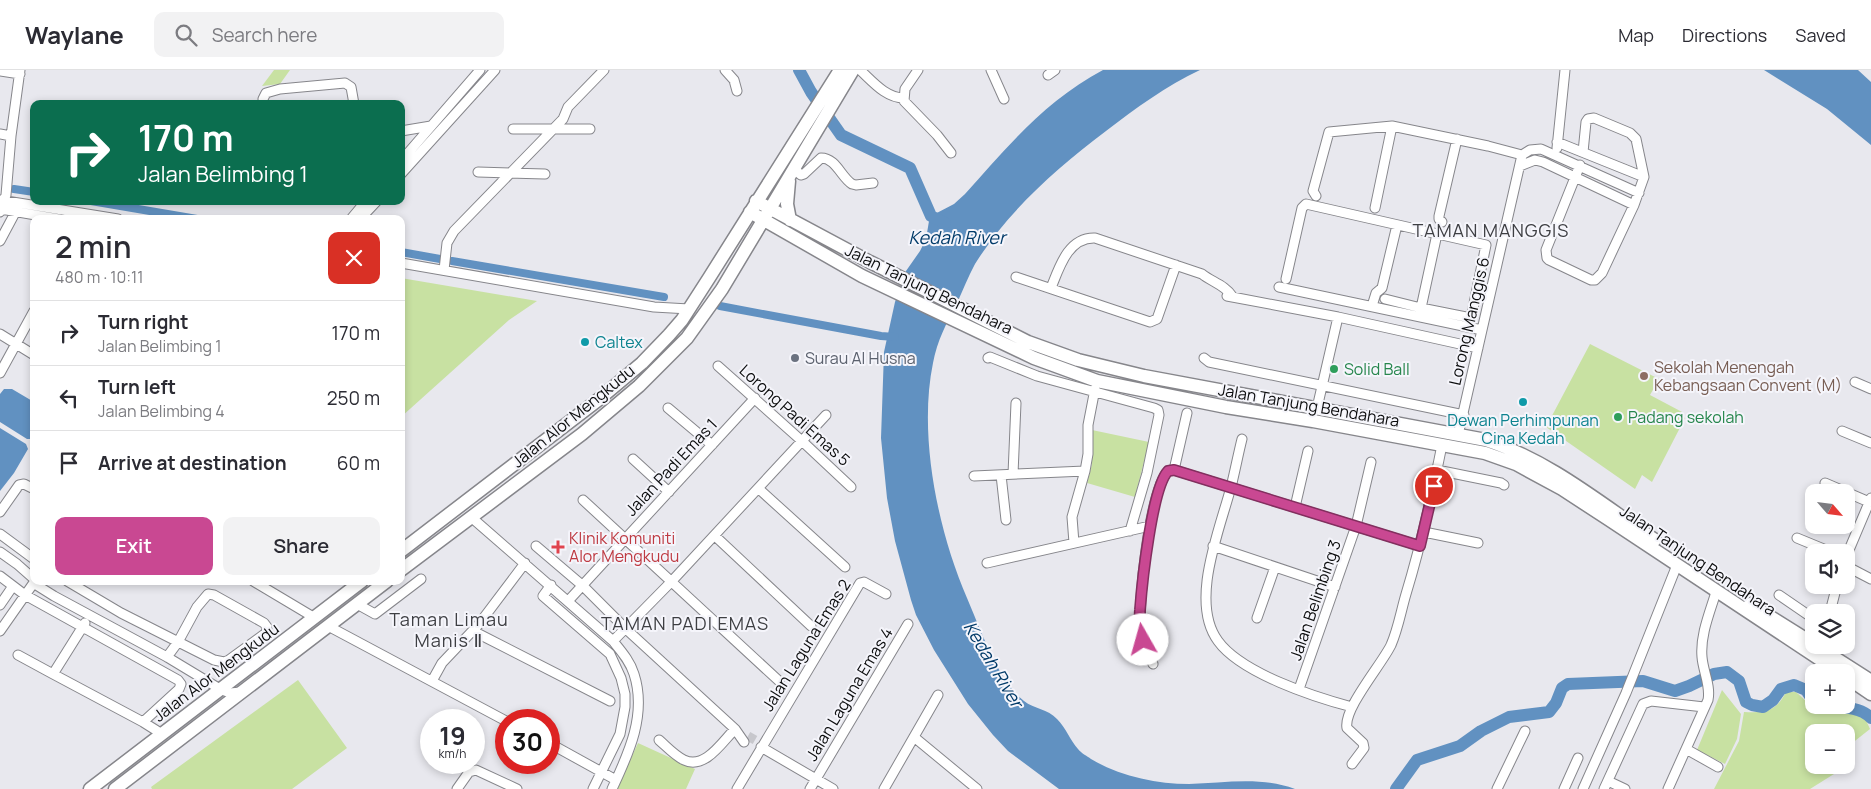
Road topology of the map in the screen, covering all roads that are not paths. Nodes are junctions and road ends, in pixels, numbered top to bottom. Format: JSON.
{"nodes":[{"id":1,"x":480,"y":70,"type":"edge"},
{"id":2,"x":495,"y":70,"type":"edge"},
{"id":3,"x":604,"y":70,"type":"edge"},
{"id":4,"x":725,"y":70,"type":"edge"},
{"id":5,"x":840,"y":70,"type":"edge"},
{"id":6,"x":853,"y":70,"type":"edge"},
{"id":7,"x":860,"y":70,"type":"edge"},
{"id":8,"x":918,"y":70,"type":"edge"},
{"id":9,"x":991,"y":70,"type":"edge"},
{"id":10,"x":1565,"y":70,"type":"edge"},
{"id":11,"x":0,"y":71,"type":"edge"},
{"id":12,"x":20,"y":72,"type":"edge"},
{"id":13,"x":737,"y":92,"type":"dead end"},
{"id":14,"x":263,"y":98,"type":"dead end"},
{"id":15,"x":829,"y":98,"type":"junction"},
{"id":16,"x":904,"y":98,"type":"junction"},
{"id":17,"x":1004,"y":99,"type":"dead end"},
{"id":18,"x":353,"y":100,"type":"edge"},
{"id":19,"x":817,"y":118,"type":"junction"},
{"id":20,"x":431,"y":126,"type":"junction"},
{"id":21,"x":1392,"y":126,"type":"junction"},
{"id":22,"x":513,"y":128,"type":"dead end"},
{"id":23,"x":554,"y":129,"type":"junction"},
{"id":24,"x":590,"y":129,"type":"dead end"},
{"id":25,"x":405,"y":130,"type":"edge"},
{"id":26,"x":0,"y":134,"type":"edge"},
{"id":27,"x":11,"y":136,"type":"junction"},
{"id":28,"x":1457,"y":139,"type":"junction"},
{"id":29,"x":1557,"y":142,"type":"junction"},
{"id":30,"x":1583,"y":152,"type":"junction"},
{"id":31,"x":951,"y":153,"type":"dead end"},
{"id":32,"x":1522,"y":155,"type":"junction"},
{"id":33,"x":1556,"y":155,"type":"junction"},
{"id":34,"x":405,"y":156,"type":"edge"},
{"id":35,"x":5,"y":159,"type":"edge"},
{"id":36,"x":1580,"y":165,"type":"junction"},
{"id":37,"x":1520,"y":166,"type":"junction"},
{"id":38,"x":405,"y":170,"type":"edge"},
{"id":39,"x":478,"y":172,"type":"dead end"},
{"id":40,"x":792,"y":172,"type":"junction"},
{"id":41,"x":509,"y":174,"type":"junction"},
{"id":42,"x":545,"y":174,"type":"dead end"},
{"id":43,"x":1574,"y":177,"type":"junction"},
{"id":44,"x":1644,"y":177,"type":"junction"},
{"id":45,"x":873,"y":183,"type":"dead end"},
{"id":46,"x":1639,"y":193,"type":"junction"},
{"id":47,"x":1316,"y":196,"type":"dead end"},
{"id":48,"x":363,"y":205,"type":"edge"},
{"id":49,"x":373,"y":205,"type":"edge"},
{"id":50,"x":1634,"y":205,"type":"junction"},
{"id":51,"x":1,"y":206,"type":"edge"},
{"id":52,"x":753,"y":207,"type":"junction"},
{"id":53,"x":1375,"y":208,"type":"dead end"},
{"id":54,"x":16,"y":211,"type":"junction"},
{"id":55,"x":767,"y":214,"type":"junction"},
{"id":56,"x":38,"y":215,"type":"edge"},
{"id":57,"x":82,"y":215,"type":"edge"},
{"id":58,"x":354,"y":215,"type":"edge"},
{"id":59,"x":364,"y":215,"type":"edge"},
{"id":60,"x":1442,"y":222,"type":"dead end"},
{"id":61,"x":787,"y":225,"type":"junction"},
{"id":62,"x":1396,"y":225,"type":"junction"},
{"id":63,"x":1437,"y":234,"type":"junction"},
{"id":64,"x":755,"y":235,"type":"junction"},
{"id":65,"x":0,"y":240,"type":"edge"},
{"id":66,"x":405,"y":264,"type":"edge"},
{"id":67,"x":1176,"y":265,"type":"junction"},
{"id":68,"x":444,"y":270,"type":"junction"},
{"id":69,"x":1016,"y":277,"type":"dead end"},
{"id":70,"x":1286,"y":280,"type":"dead end"},
{"id":71,"x":1279,"y":287,"type":"dead end"},
{"id":72,"x":1051,"y":288,"type":"junction"},
{"id":73,"x":1382,"y":288,"type":"junction"},
{"id":74,"x":1384,"y":299,"type":"junction"},
{"id":75,"x":1372,"y":306,"type":"junction"},
{"id":76,"x":1421,"y":308,"type":"junction"},
{"id":77,"x":689,"y":309,"type":"junction"},
{"id":78,"x":1382,"y":309,"type":"junction"},
{"id":79,"x":1338,"y":317,"type":"junction"},
{"id":80,"x":30,"y":318,"type":"edge"},
{"id":81,"x":1482,"y":330,"type":"junction"},
{"id":82,"x":0,"y":334,"type":"edge"},
{"id":83,"x":16,"y":344,"type":"junction"},
{"id":84,"x":1478,"y":348,"type":"junction"},
{"id":85,"x":30,"y":353,"type":"edge"},
{"id":86,"x":988,"y":358,"type":"dead end"},
{"id":87,"x":1204,"y":358,"type":"dead end"},
{"id":88,"x":718,"y":366,"type":"dead end"},
{"id":89,"x":0,"y":373,"type":"edge"},
{"id":90,"x":1855,"y":382,"type":"dead end"},
{"id":91,"x":1322,"y":384,"type":"junction"},
{"id":92,"x":1193,"y":386,"type":"junction"},
{"id":93,"x":1095,"y":387,"type":"junction"},
{"id":94,"x":1871,"y":389,"type":"edge"},
{"id":95,"x":755,"y":398,"type":"junction"},
{"id":96,"x":1016,"y":403,"type":"dead end"},
{"id":97,"x":1189,"y":407,"type":"junction"},
{"id":98,"x":668,"y":408,"type":"dead end"},
{"id":99,"x":1317,"y":408,"type":"junction"},
{"id":100,"x":826,"y":415,"type":"dead end"},
{"id":101,"x":1464,"y":415,"type":"junction"},
{"id":102,"x":1842,"y":431,"type":"dead end"},
{"id":103,"x":1458,"y":435,"type":"junction"},
{"id":104,"x":1242,"y":439,"type":"dead end"},
{"id":105,"x":804,"y":442,"type":"junction"},
{"id":106,"x":1871,"y":443,"type":"edge"},
{"id":107,"x":712,"y":445,"type":"junction"},
{"id":108,"x":1442,"y":446,"type":"junction"},
{"id":109,"x":1308,"y":451,"type":"dead end"},
{"id":110,"x":633,"y":459,"type":"dead end"},
{"id":111,"x":1371,"y":462,"type":"dead end"},
{"id":112,"x":1174,"y":470,"type":"junction"},
{"id":113,"x":1437,"y":470,"type":"junction"},
{"id":114,"x":1085,"y":471,"type":"junction"},
{"id":115,"x":1013,"y":474,"type":"junction"},
{"id":116,"x":1001,"y":475,"type":"junction"},
{"id":117,"x":974,"y":476,"type":"dead end"},
{"id":118,"x":1825,"y":483,"type":"dead end"},
{"id":119,"x":1504,"y":485,"type":"dead end"},
{"id":120,"x":30,"y":487,"type":"edge"},
{"id":121,"x":851,"y":487,"type":"dead end"},
{"id":122,"x":1231,"y":487,"type":"junction"},
{"id":123,"x":759,"y":489,"type":"junction"},
{"id":124,"x":669,"y":492,"type":"junction"},
{"id":125,"x":583,"y":500,"type":"dead end"},
{"id":126,"x":1870,"y":500,"type":"edge"},
{"id":127,"x":1295,"y":507,"type":"junction"},
{"id":128,"x":0,"y":512,"type":"edge"},
{"id":129,"x":471,"y":517,"type":"junction"},
{"id":130,"x":444,"y":518,"type":"junction"},
{"id":131,"x":1006,"y":520,"type":"dead end"},
{"id":132,"x":1150,"y":526,"type":"junction"},
{"id":133,"x":1356,"y":526,"type":"junction"},
{"id":134,"x":456,"y":528,"type":"junction"},
{"id":135,"x":1130,"y":531,"type":"junction"},
{"id":136,"x":1424,"y":532,"type":"junction"},
{"id":137,"x":0,"y":534,"type":"edge"},
{"id":138,"x":715,"y":536,"type":"junction"},
{"id":139,"x":1797,"y":538,"type":"dead end"},
{"id":140,"x":626,"y":539,"type":"junction"},
{"id":141,"x":1074,"y":543,"type":"junction"},
{"id":142,"x":1478,"y":543,"type":"dead end"},
{"id":143,"x":1812,"y":544,"type":"edge"},
{"id":144,"x":1851,"y":544,"type":"edge"},
{"id":145,"x":536,"y":546,"type":"dead end"},
{"id":146,"x":1213,"y":546,"type":"junction"},
{"id":147,"x":1420,"y":546,"type":"junction"},
{"id":148,"x":405,"y":548,"type":"edge"},
{"id":149,"x":0,"y":552,"type":"edge"},
{"id":150,"x":30,"y":556,"type":"edge"},
{"id":151,"x":525,"y":563,"type":"junction"},
{"id":152,"x":987,"y":563,"type":"dead end"},
{"id":153,"x":1677,"y":566,"type":"junction"},
{"id":154,"x":846,"y":567,"type":"dead end"},
{"id":155,"x":1275,"y":567,"type":"junction"},
{"id":156,"x":405,"y":568,"type":"edge"},
{"id":157,"x":1855,"y":571,"type":"edge"},
{"id":158,"x":405,"y":572,"type":"edge"},
{"id":159,"x":0,"y":576,"type":"edge"},
{"id":160,"x":30,"y":576,"type":"edge"},
{"id":161,"x":1871,"y":579,"type":"edge"},
{"id":162,"x":671,"y":582,"type":"junction"},
{"id":163,"x":32,"y":585,"type":"edge"},
{"id":164,"x":39,"y":585,"type":"edge"},
{"id":165,"x":74,"y":585,"type":"edge"},
{"id":166,"x":260,"y":585,"type":"edge"},
{"id":167,"x":357,"y":585,"type":"edge"},
{"id":168,"x":382,"y":585,"type":"edge"},
{"id":169,"x":551,"y":585,"type":"junction"},
{"id":170,"x":13,"y":586,"type":"junction"},
{"id":171,"x":583,"y":586,"type":"junction"},
{"id":172,"x":1335,"y":587,"type":"junction"},
{"id":173,"x":1716,"y":592,"type":"junction"},
{"id":174,"x":886,"y":594,"type":"dead end"},
{"id":175,"x":25,"y":595,"type":"junction"},
{"id":176,"x":1779,"y":595,"type":"dead end"},
{"id":177,"x":569,"y":600,"type":"junction"},
{"id":178,"x":357,"y":604,"type":"junction"},
{"id":179,"x":0,"y":605,"type":"edge"},
{"id":180,"x":1805,"y":612,"type":"edge"},
{"id":181,"x":90,"y":616,"type":"junction"},
{"id":182,"x":315,"y":618,"type":"junction"},
{"id":183,"x":1257,"y":618,"type":"dead end"},
{"id":184,"x":908,"y":624,"type":"dead end"},
{"id":185,"x":328,"y":626,"type":"junction"},
{"id":186,"x":811,"y":626,"type":"dead end"},
{"id":187,"x":83,"y":627,"type":"junction"},
{"id":188,"x":626,"y":629,"type":"junction"},
{"id":189,"x":0,"y":631,"type":"edge"},
{"id":190,"x":473,"y":631,"type":"junction"},
{"id":191,"x":1798,"y":634,"type":"junction"},
{"id":192,"x":1805,"y":636,"type":"edge"},
{"id":193,"x":613,"y":641,"type":"junction"},
{"id":194,"x":1805,"y":641,"type":"edge"},
{"id":195,"x":178,"y":642,"type":"junction"},
{"id":196,"x":1805,"y":643,"type":"edge"},
{"id":197,"x":1820,"y":654,"type":"edge"},
{"id":198,"x":1833,"y":654,"type":"edge"},
{"id":199,"x":18,"y":655,"type":"dead end"},
{"id":200,"x":167,"y":657,"type":"junction"},
{"id":201,"x":1153,"y":664,"type":"dead end"},
{"id":202,"x":1830,"y":664,"type":"edge"},
{"id":203,"x":53,"y":674,"type":"junction"},
{"id":204,"x":432,"y":681,"type":"junction"},
{"id":205,"x":779,"y":681,"type":"dead end"},
{"id":206,"x":1871,"y":682,"type":"edge"},
{"id":207,"x":1855,"y":683,"type":"edge"},
{"id":208,"x":220,"y":689,"type":"junction"},
{"id":209,"x":1299,"y":689,"type":"junction"},
{"id":210,"x":241,"y":692,"type":"junction"},
{"id":211,"x":1871,"y":694,"type":"edge"},
{"id":212,"x":938,"y":695,"type":"dead end"},
{"id":213,"x":610,"y":702,"type":"dead end"},
{"id":214,"x":1352,"y":707,"type":"junction"},
{"id":215,"x":1704,"y":707,"type":"junction"},
{"id":216,"x":495,"y":714,"type":"edge"},
{"id":217,"x":143,"y":722,"type":"junction"},
{"id":218,"x":735,"y":729,"type":"junction"},
{"id":219,"x":1525,"y":731,"type":"dead end"},
{"id":220,"x":162,"y":734,"type":"junction"},
{"id":221,"x":914,"y":737,"type":"junction"},
{"id":222,"x":659,"y":740,"type":"dead end"},
{"id":223,"x":754,"y":744,"type":"junction"},
{"id":224,"x":560,"y":749,"type":"edge"},
{"id":225,"x":1686,"y":749,"type":"junction"},
{"id":226,"x":1578,"y":758,"type":"dead end"},
{"id":227,"x":1352,"y":764,"type":"dead end"},
{"id":228,"x":1718,"y":767,"type":"dead end"},
{"id":229,"x":602,"y":771,"type":"junction"},
{"id":230,"x":815,"y":779,"type":"junction"},
{"id":231,"x":616,"y":780,"type":"junction"},
{"id":232,"x":1606,"y":785,"type":"edge"},
{"id":233,"x":90,"y":789,"type":"edge"},
{"id":234,"x":115,"y":789,"type":"edge"},
{"id":235,"x":457,"y":789,"type":"edge"},
{"id":236,"x":517,"y":789,"type":"edge"},
{"id":237,"x":593,"y":789,"type":"edge"},
{"id":238,"x":612,"y":789,"type":"edge"},
{"id":239,"x":736,"y":789,"type":"edge"},
{"id":240,"x":810,"y":789,"type":"edge"},
{"id":241,"x":833,"y":789,"type":"edge"},
{"id":242,"x":884,"y":789,"type":"edge"},
{"id":243,"x":977,"y":789,"type":"edge"},
{"id":244,"x":1497,"y":789,"type":"edge"},
{"id":245,"x":1564,"y":789,"type":"edge"},
{"id":246,"x":1583,"y":789,"type":"edge"},
{"id":247,"x":1624,"y":789,"type":"edge"},
{"id":248,"x":1668,"y":789,"type":"edge"}],
"edges":[{"from":1,"to":20,"type":"street"},
{"from":2,"to":38,"type":"street"},
{"from":3,"to":23,"type":"street"},
{"from":4,"to":13,"type":"street"},
{"from":5,"to":15,"type":"main road"},
{"from":6,"to":15,"type":"main road"},
{"from":7,"to":16,"type":"street"},
{"from":8,"to":16,"type":"street"},
{"from":9,"to":17,"type":"street"},
{"from":10,"to":29,"type":"street"},
{"from":11,"to":12,"type":"street"},
{"from":12,"to":27,"type":"street"},
{"from":14,"to":18,"type":"street"},
{"from":15,"to":19,"type":"main road"},
{"from":16,"to":31,"type":"street"},
{"from":19,"to":40,"type":"main road","name":"Jalan Alor Mengkudu"},
{"from":19,"to":52,"type":"main road","name":"Jalan Alor Mengkudu"},
{"from":20,"to":25,"type":"street"},
{"from":20,"to":34,"type":"street"},
{"from":21,"to":28,"type":"street"},
{"from":21,"to":47,"type":"street"},
{"from":21,"to":53,"type":"street"},
{"from":22,"to":23,"type":"street"},
{"from":23,"to":24,"type":"street"},
{"from":23,"to":41,"type":"street"},
{"from":26,"to":27,"type":"street"},
{"from":27,"to":35,"type":"street"},
{"from":28,"to":32,"type":"street"},
{"from":28,"to":60,"type":"street"},
{"from":29,"to":30,"type":"street"},
{"from":29,"to":33,"type":"street"},
{"from":30,"to":44,"type":"street"},
{"from":30,"to":44,"type":"street"},
{"from":32,"to":33,"type":"street"},
{"from":32,"to":37,"type":"street","name":"Lorong Manggis 6"},
{"from":33,"to":36,"type":"street"},
{"from":35,"to":51,"type":"street"},
{"from":36,"to":43,"type":"street"},
{"from":36,"to":46,"type":"street"},
{"from":37,"to":43,"type":"street"},
{"from":37,"to":81,"type":"street","name":"Lorong Manggis 6"},
{"from":39,"to":41,"type":"street"},
{"from":40,"to":45,"type":"street"},
{"from":40,"to":55,"type":"main road","name":"Jalan Alor Mengkudu"},
{"from":40,"to":61,"type":"main road"},
{"from":41,"to":42,"type":"street"},
{"from":41,"to":68,"type":"street"},
{"from":43,"to":50,"type":"street"},
{"from":43,"to":50,"type":"street"},
{"from":44,"to":46,"type":"street"},
{"from":46,"to":50,"type":"street"},
{"from":48,"to":58,"type":"street"},
{"from":49,"to":59,"type":"street"},
{"from":51,"to":54,"type":"street"},
{"from":51,"to":57,"type":"street"},
{"from":52,"to":55,"type":"main road","name":"Jalan Tanjung Bendahara"},
{"from":52,"to":77,"type":"main road","name":"Jalan Alor Mengkudu"},
{"from":54,"to":56,"type":"street"},
{"from":54,"to":65,"type":"street"},
{"from":55,"to":61,"type":"main road","name":"Jalan Tanjung Bendahara"},
{"from":55,"to":64,"type":"main road","name":"Jalan Alor Mengkudu"},
{"from":61,"to":64,"type":"main road"},
{"from":61,"to":92,"type":"main road","name":"Jalan Tanjung Bendahara"},
{"from":61,"to":93,"type":"main road","name":"Jalan Tanjung Bendahara"},
{"from":62,"to":63,"type":"street"},
{"from":62,"to":70,"type":"street"},
{"from":62,"to":73,"type":"street"},
{"from":63,"to":76,"type":"street"},
{"from":63,"to":76,"type":"street"},
{"from":64,"to":129,"type":"main road","name":"Jalan Alor Mengkudu"},
{"from":66,"to":68,"type":"street"},
{"from":67,"to":72,"type":"street"},
{"from":67,"to":72,"type":"street"},
{"from":67,"to":79,"type":"street"},
{"from":68,"to":77,"type":"street"},
{"from":69,"to":72,"type":"street"},
{"from":71,"to":75,"type":"street"},
{"from":73,"to":74,"type":"street"},
{"from":73,"to":75,"type":"street"},
{"from":74,"to":76,"type":"street"},
{"from":74,"to":78,"type":"street"},
{"from":75,"to":78,"type":"street"},
{"from":77,"to":130,"type":"main road","name":"Jalan Alor Mengkudu"},
{"from":78,"to":81,"type":"street"},
{"from":79,"to":84,"type":"street"},
{"from":79,"to":91,"type":"street"},
{"from":80,"to":83,"type":"street"},
{"from":81,"to":84,"type":"street","name":"Lorong Manggis 6"},
{"from":82,"to":83,"type":"street"},
{"from":83,"to":85,"type":"street"},
{"from":83,"to":89,"type":"street"},
{"from":84,"to":101,"type":"street","name":"Lorong Manggis 6"},
{"from":86,"to":93,"type":"street"},
{"from":87,"to":91,"type":"street"},
{"from":88,"to":95,"type":"street","name":"Lorong Padi Emas 5"},
{"from":90,"to":94,"type":"street"},
{"from":91,"to":99,"type":"street"},
{"from":91,"to":101,"type":"street"},
{"from":92,"to":97,"type":"main road"},
{"from":92,"to":99,"type":"main road","name":"Jalan Tanjung Bendahara"},
{"from":93,"to":97,"type":"main road","name":"Jalan Tanjung Bendahara"},
{"from":93,"to":114,"type":"street"},
{"from":93,"to":135,"type":"street"},
{"from":95,"to":105,"type":"street","name":"Lorong Padi Emas 5"},
{"from":95,"to":107,"type":"street","name":"Jalan Padi Emas 1"},
{"from":96,"to":115,"type":"street"},
{"from":97,"to":108,"type":"main road","name":"Jalan Tanjung Bendahara"},
{"from":97,"to":112,"type":"street"},
{"from":98,"to":107,"type":"street"},
{"from":99,"to":103,"type":"main road","name":"Jalan Tanjung Bendahara"},
{"from":100,"to":105,"type":"street"},
{"from":101,"to":103,"type":"street","name":"Lorong Manggis 6"},
{"from":102,"to":106,"type":"street"},
{"from":103,"to":191,"type":"main road","name":"Jalan Tanjung Bendahara"},
{"from":104,"to":122,"type":"street"},
{"from":105,"to":121,"type":"street","name":"Lorong Padi Emas 5"},
{"from":105,"to":123,"type":"street"},
{"from":107,"to":124,"type":"street","name":"Jalan Padi Emas 1"},
{"from":108,"to":113,"type":"street"},
{"from":108,"to":153,"type":"main road","name":"Jalan Tanjung Bendahara"},
{"from":109,"to":127,"type":"street"},
{"from":110,"to":124,"type":"street"},
{"from":111,"to":133,"type":"street","name":"Jalan Belimbing 3"},
{"from":112,"to":122,"type":"street"},
{"from":112,"to":132,"type":"street"},
{"from":113,"to":119,"type":"street"},
{"from":113,"to":136,"type":"street"},
{"from":114,"to":115,"type":"street"},
{"from":114,"to":141,"type":"street"},
{"from":115,"to":116,"type":"street"},
{"from":116,"to":117,"type":"street"},
{"from":116,"to":131,"type":"street"},
{"from":118,"to":126,"type":"street"},
{"from":120,"to":128,"type":"street"},
{"from":122,"to":127,"type":"street"},
{"from":122,"to":146,"type":"street"},
{"from":123,"to":138,"type":"street"},
{"from":123,"to":154,"type":"street"},
{"from":124,"to":140,"type":"street","name":"Jalan Padi Emas 1"},
{"from":125,"to":140,"type":"street"},
{"from":126,"to":144,"type":"street"},
{"from":127,"to":133,"type":"street"},
{"from":129,"to":134,"type":"main road","name":"Jalan Alor Mengkudu"},
{"from":129,"to":151,"type":"street"},
{"from":130,"to":134,"type":"main road"},
{"from":130,"to":148,"type":"main road","name":"Jalan Alor Mengkudu"},
{"from":132,"to":135,"type":"street"},
{"from":132,"to":201,"type":"street"},
{"from":133,"to":147,"type":"street"},
{"from":133,"to":172,"type":"street","name":"Jalan Belimbing 3"},
{"from":134,"to":156,"type":"main road","name":"Jalan Alor Mengkudu"},
{"from":135,"to":141,"type":"street"},
{"from":136,"to":142,"type":"street"},
{"from":136,"to":147,"type":"street"},
{"from":137,"to":150,"type":"street"},
{"from":138,"to":162,"type":"street"},
{"from":138,"to":186,"type":"street"},
{"from":139,"to":143,"type":"street"},
{"from":140,"to":162,"type":"street"},
{"from":140,"to":171,"type":"street","name":"Jalan Padi Emas 1"},
{"from":141,"to":152,"type":"street"},
{"from":145,"to":171,"type":"street"},
{"from":146,"to":155,"type":"street"},
{"from":146,"to":209,"type":"street"},
{"from":147,"to":214,"type":"street"},
{"from":149,"to":160,"type":"street"},
{"from":151,"to":169,"type":"street"},
{"from":151,"to":190,"type":"street"},
{"from":153,"to":173,"type":"main road","name":"Jalan Tanjung Bendahara"},
{"from":153,"to":246,"type":"street"},
{"from":155,"to":172,"type":"street"},
{"from":155,"to":183,"type":"street"},
{"from":157,"to":161,"type":"street"},
{"from":158,"to":178,"type":"street"},
{"from":159,"to":170,"type":"street"},
{"from":162,"to":188,"type":"street"},
{"from":162,"to":205,"type":"street"},
{"from":163,"to":175,"type":"street"},
{"from":164,"to":181,"type":"street"},
{"from":165,"to":195,"type":"street"},
{"from":166,"to":182,"type":"street"},
{"from":167,"to":182,"type":"main road","name":"Jalan Alor Mengkudu"},
{"from":168,"to":178,"type":"main road","name":"Jalan Alor Mengkudu"},
{"from":169,"to":177,"type":"street"},
{"from":169,"to":229,"type":"street"},
{"from":170,"to":175,"type":"street"},
{"from":170,"to":179,"type":"street"},
{"from":171,"to":177,"type":"street","name":"Jalan Padi Emas 1"},
{"from":171,"to":188,"type":"street"},
{"from":172,"to":209,"type":"street","name":"Jalan Belimbing 3"},
{"from":173,"to":196,"type":"main road","name":"Jalan Tanjung Bendahara"},
{"from":173,"to":215,"type":"street"},
{"from":174,"to":223,"type":"street","name":"Jalan Laguna Emas 2"},
{"from":175,"to":187,"type":"street"},
{"from":175,"to":189,"type":"street"},
{"from":176,"to":180,"type":"street"},
{"from":177,"to":193,"type":"street"},
{"from":178,"to":185,"type":"main road","name":"Jalan Alor Mengkudu"},
{"from":181,"to":187,"type":"street"},
{"from":181,"to":200,"type":"street"},
{"from":182,"to":208,"type":"main road","name":"Jalan Alor Mengkudu"},
{"from":184,"to":230,"type":"street","name":"Jalan Laguna Emas 4"},
{"from":185,"to":204,"type":"street"},
{"from":185,"to":210,"type":"main road","name":"Jalan Alor Mengkudu"},
{"from":187,"to":203,"type":"street"},
{"from":187,"to":217,"type":"street"},
{"from":188,"to":193,"type":"street"},
{"from":188,"to":218,"type":"street"},
{"from":190,"to":204,"type":"street"},
{"from":190,"to":213,"type":"street"},
{"from":191,"to":192,"type":"main road"},
{"from":191,"to":194,"type":"main road","name":"Jalan Tanjung Bendahara"},
{"from":193,"to":231,"type":"street"},
{"from":195,"to":195,"type":"street"},
{"from":195,"to":200,"type":"street"},
{"from":197,"to":202,"type":"main road","name":"Jalan Tanjung Bendahara"},
{"from":198,"to":206,"type":"main road","name":"Jalan Tanjung Bendahara"},
{"from":199,"to":203,"type":"street"},
{"from":200,"to":208,"type":"street"},
{"from":203,"to":217,"type":"street"},
{"from":204,"to":216,"type":"street"},
{"from":207,"to":211,"type":"main road"},
{"from":208,"to":210,"type":"street"},
{"from":208,"to":220,"type":"main road","name":"Jalan Alor Mengkudu"},
{"from":209,"to":214,"type":"street"},
{"from":210,"to":234,"type":"main road","name":"Jalan Alor Mengkudu"},
{"from":212,"to":221,"type":"street"},
{"from":214,"to":227,"type":"street"},
{"from":215,"to":225,"type":"street"},
{"from":215,"to":232,"type":"street"},
{"from":217,"to":220,"type":"street"},
{"from":218,"to":222,"type":"street"},
{"from":218,"to":223,"type":"street"},
{"from":219,"to":244,"type":"street"},
{"from":220,"to":233,"type":"main road","name":"Jalan Alor Mengkudu"},
{"from":221,"to":242,"type":"street"},
{"from":221,"to":243,"type":"street"},
{"from":223,"to":230,"type":"street"},
{"from":223,"to":239,"type":"street"},
{"from":224,"to":229,"type":"street"},
{"from":225,"to":228,"type":"street"},
{"from":225,"to":248,"type":"street"},
{"from":226,"to":245,"type":"street"},
{"from":229,"to":231,"type":"street"},
{"from":229,"to":237,"type":"street"},
{"from":230,"to":240,"type":"street","name":"Jalan Laguna Emas 4"},
{"from":230,"to":241,"type":"street"},
{"from":231,"to":238,"type":"street"},
{"from":232,"to":247,"type":"street"},
{"from":235,"to":236,"type":"street"}]}
